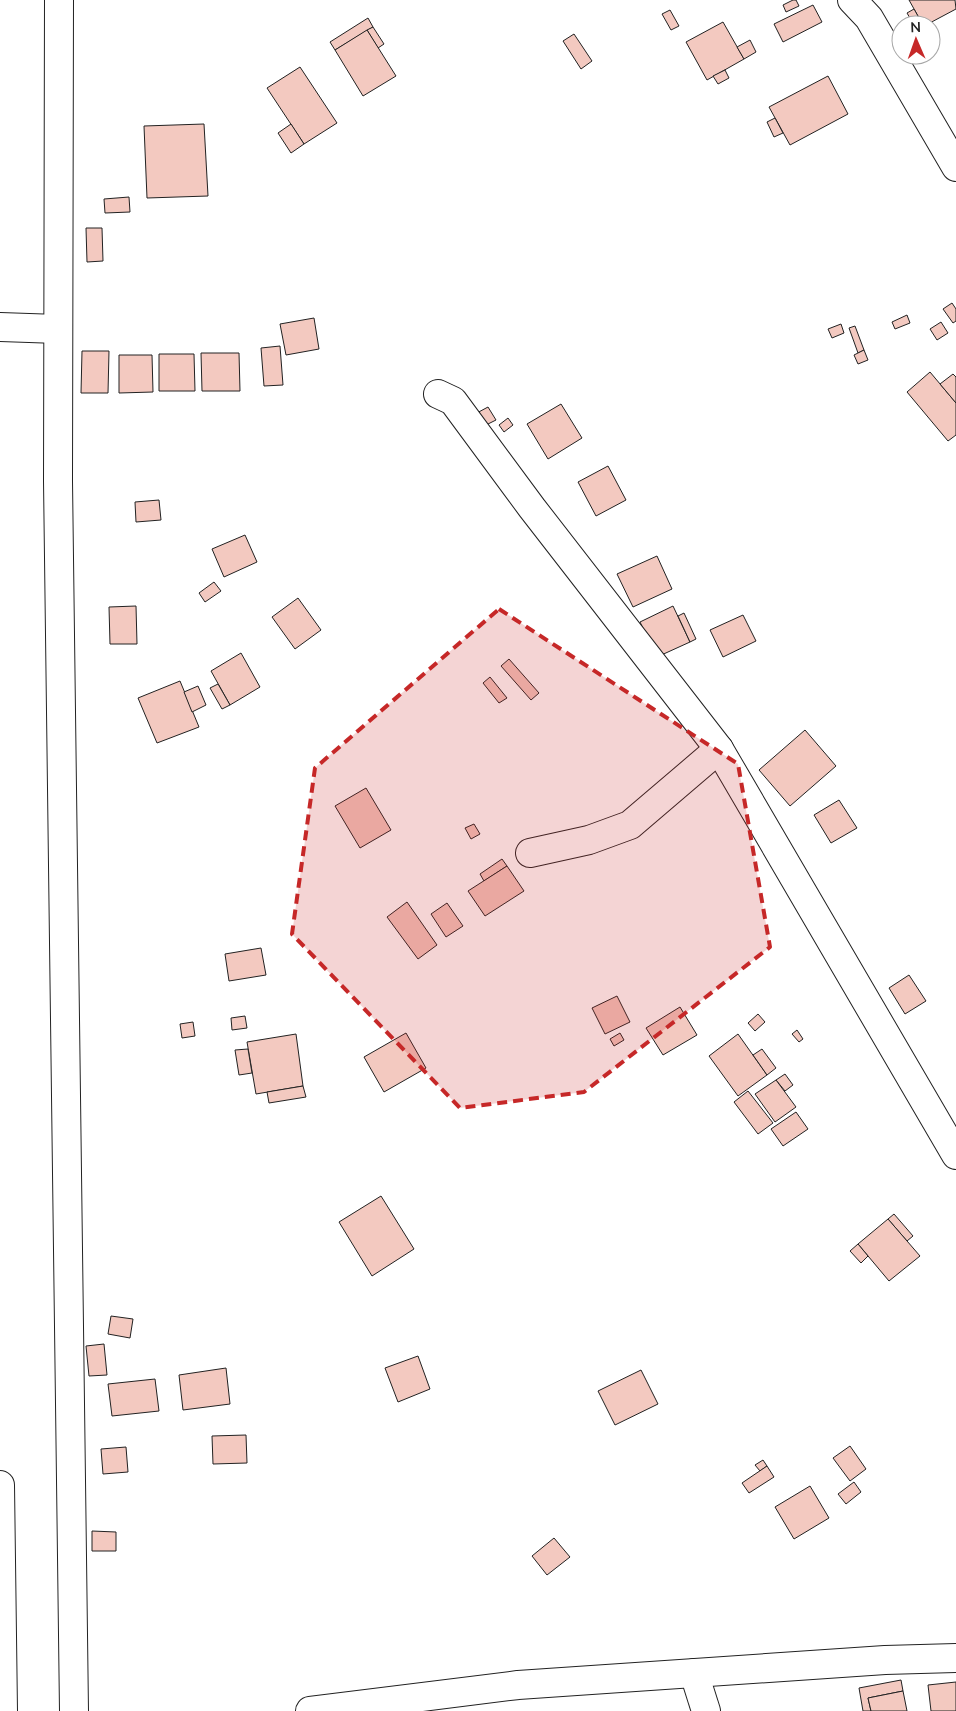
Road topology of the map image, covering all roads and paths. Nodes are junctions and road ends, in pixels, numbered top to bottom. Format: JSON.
{"nodes":[{"id":1,"x":59,"y":0,"type":"edge"},
{"id":2,"x":852,"y":0,"type":"edge"},
{"id":3,"x":956,"y":167,"type":"edge"},
{"id":4,"x":0,"y":327,"type":"edge"},
{"id":5,"x":58,"y":329,"type":"junction"},
{"id":6,"x":438,"y":394,"type":"dead end"},
{"id":7,"x":719,"y":749,"type":"junction"},
{"id":8,"x":530,"y":853,"type":"dead end"},
{"id":9,"x":956,"y":1155,"type":"edge"},
{"id":10,"x":0,"y":1485,"type":"edge"},
{"id":11,"x":956,"y":1658,"type":"edge"},
{"id":12,"x":694,"y":1673,"type":"junction"},
{"id":13,"x":3,"y":1711,"type":"edge"},
{"id":14,"x":74,"y":1711,"type":"edge"},
{"id":15,"x":310,"y":1711,"type":"edge"},
{"id":16,"x":706,"y":1711,"type":"edge"}],
"edges":[{"from":1,"to":5,"type":"street"},
{"from":2,"to":3,"type":"street"},
{"from":4,"to":5,"type":"street"},
{"from":5,"to":14,"type":"street"},
{"from":6,"to":7,"type":"street"},
{"from":7,"to":8,"type":"street"},
{"from":7,"to":9,"type":"street"},
{"from":10,"to":13,"type":"street"},
{"from":11,"to":12,"type":"street"},
{"from":12,"to":15,"type":"street"},
{"from":12,"to":16,"type":"street"}]}
